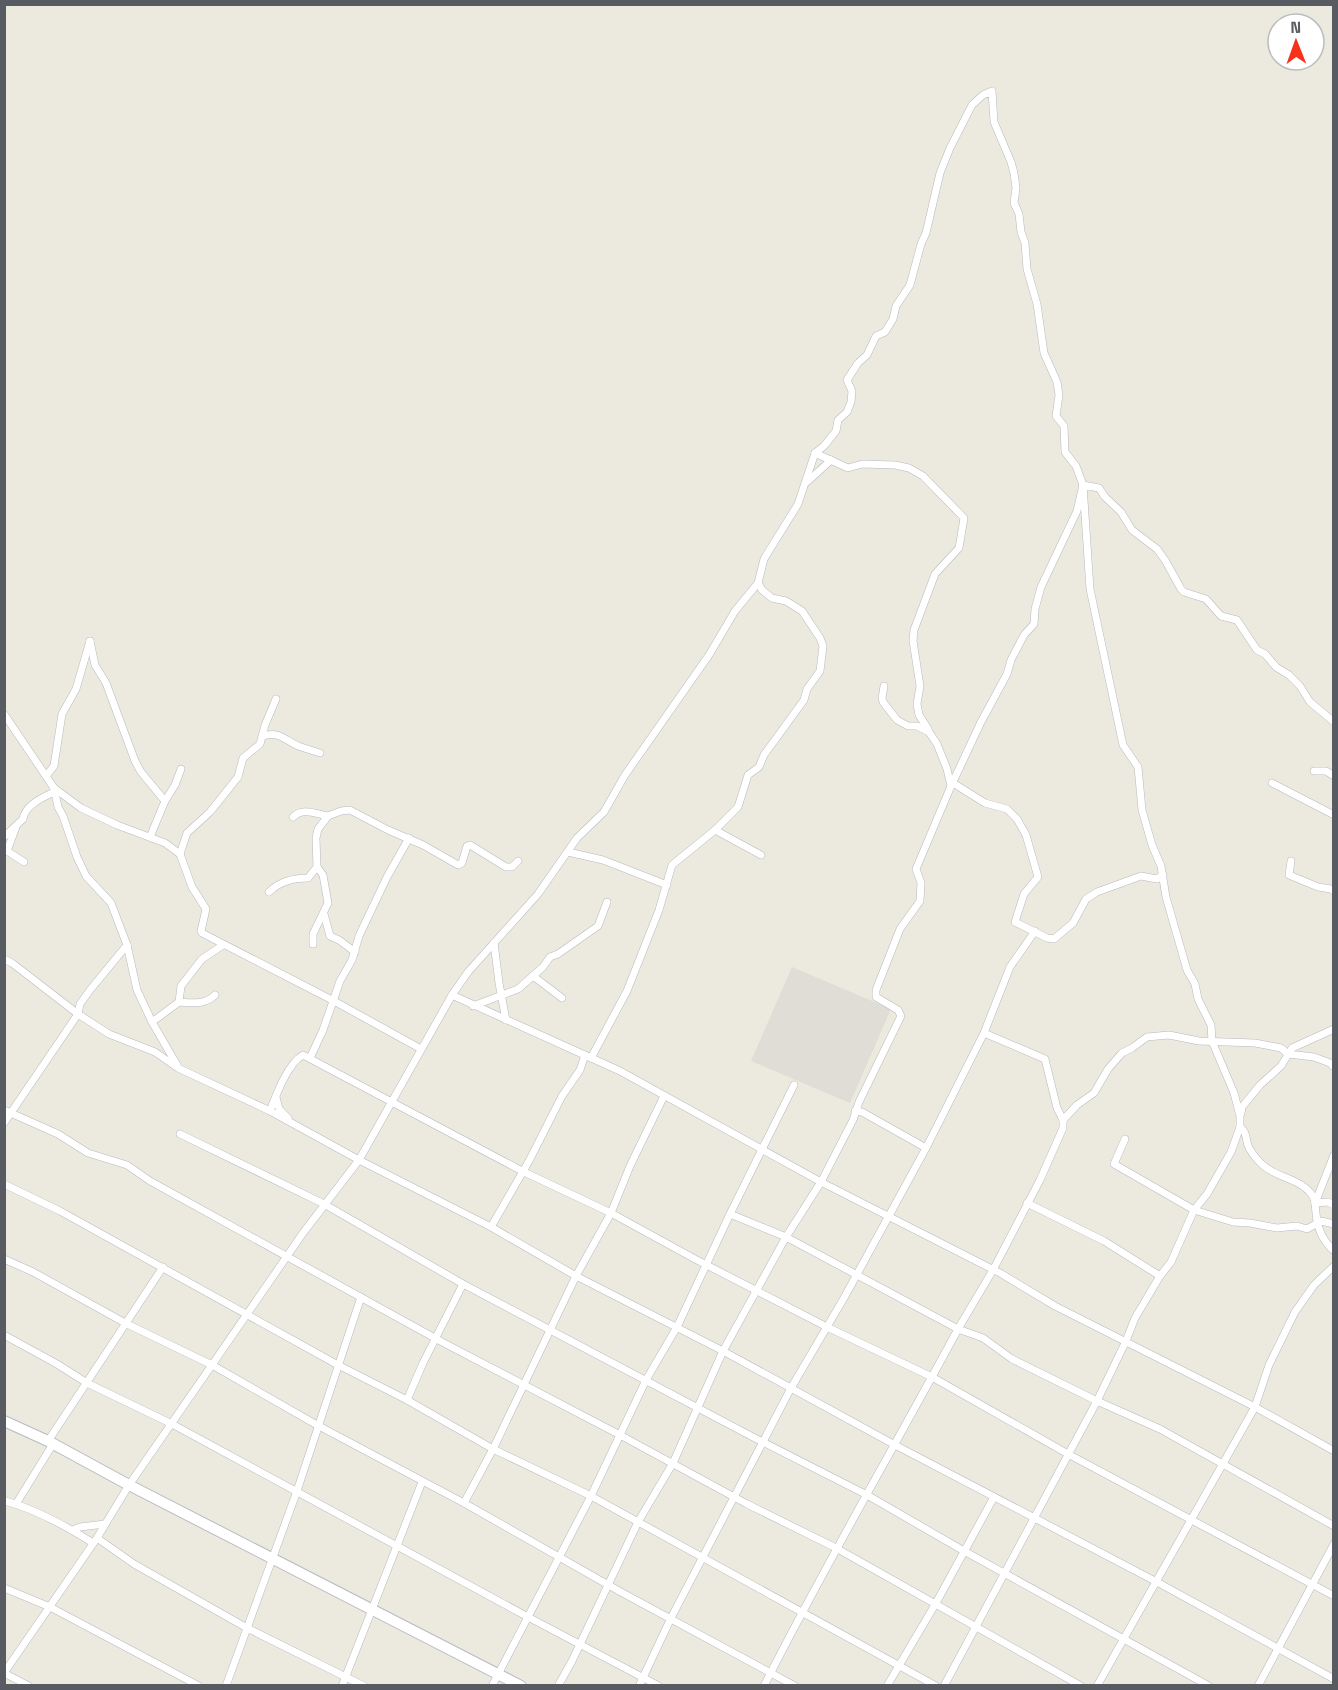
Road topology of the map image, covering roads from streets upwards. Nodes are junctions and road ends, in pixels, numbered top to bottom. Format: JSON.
{"nodes":[{"id":1,"x":824,"y":446,"type":"junction"},
{"id":2,"x":815,"y":453,"type":"junction"},
{"id":3,"x":831,"y":460,"type":"junction"},
{"id":4,"x":807,"y":482,"type":"junction"},
{"id":5,"x":1083,"y":485,"type":"junction"},
{"id":6,"x":758,"y":583,"type":"junction"},
{"id":7,"x":884,"y":686,"type":"dead end"},
{"id":8,"x":276,"y":699,"type":"dead end"},
{"id":9,"x":4,"y":714,"type":"edge"},
{"id":10,"x":1334,"y":722,"type":"edge"},
{"id":11,"x":929,"y":732,"type":"junction"},
{"id":12,"x":263,"y":736,"type":"junction"},
{"id":13,"x":320,"y":753,"type":"dead end"},
{"id":14,"x":181,"y":769,"type":"dead end"},
{"id":15,"x":1314,"y":771,"type":"dead end"},
{"id":16,"x":46,"y":776,"type":"junction"},
{"id":17,"x":1334,"y":776,"type":"edge"},
{"id":18,"x":1272,"y":783,"type":"dead end"},
{"id":19,"x":952,"y":784,"type":"junction"},
{"id":20,"x":54,"y":790,"type":"junction"},
{"id":21,"x":165,"y":801,"type":"junction"},
{"id":22,"x":1334,"y":815,"type":"edge"},
{"id":23,"x":328,"y":816,"type":"junction"},
{"id":24,"x":293,"y":817,"type":"dead end"},
{"id":25,"x":16,"y":827,"type":"junction"},
{"id":26,"x":716,"y":830,"type":"junction"},
{"id":27,"x":4,"y":837,"type":"edge"},
{"id":28,"x":150,"y":837,"type":"junction"},
{"id":29,"x":410,"y":838,"type":"junction"},
{"id":30,"x":568,"y":852,"type":"junction"},
{"id":31,"x":180,"y":854,"type":"junction"},
{"id":32,"x":761,"y":855,"type":"dead end"},
{"id":33,"x":518,"y":861,"type":"dead end"},
{"id":34,"x":1291,"y":861,"type":"dead end"},
{"id":35,"x":24,"y":862,"type":"dead end"},
{"id":36,"x":317,"y":867,"type":"junction"},
{"id":37,"x":1163,"y":875,"type":"junction"},
{"id":38,"x":667,"y":885,"type":"junction"},
{"id":39,"x":1334,"y":891,"type":"edge"},
{"id":40,"x":269,"y":892,"type":"dead end"},
{"id":41,"x":607,"y":902,"type":"dead end"},
{"id":42,"x":324,"y":914,"type":"junction"},
{"id":43,"x":1035,"y":931,"type":"junction"},
{"id":44,"x":494,"y":943,"type":"junction"},
{"id":45,"x":313,"y":944,"type":"dead end"},
{"id":46,"x":127,"y":945,"type":"junction"},
{"id":47,"x":223,"y":945,"type":"junction"},
{"id":48,"x":355,"y":952,"type":"junction"},
{"id":49,"x":4,"y":959,"type":"edge"},
{"id":50,"x":533,"y":976,"type":"junction"},
{"id":51,"x":215,"y":995,"type":"dead end"},
{"id":52,"x":452,"y":995,"type":"junction"},
{"id":53,"x":501,"y":995,"type":"junction"},
{"id":54,"x":562,"y":998,"type":"dead end"},
{"id":55,"x":334,"y":1001,"type":"junction"},
{"id":56,"x":179,"y":1002,"type":"junction"},
{"id":57,"x":473,"y":1006,"type":"junction"},
{"id":58,"x":78,"y":1014,"type":"junction"},
{"id":59,"x":506,"y":1020,"type":"junction"},
{"id":60,"x":152,"y":1022,"type":"junction"},
{"id":61,"x":1334,"y":1029,"type":"edge"},
{"id":62,"x":984,"y":1033,"type":"junction"},
{"id":63,"x":1212,"y":1041,"type":"junction"},
{"id":64,"x":421,"y":1049,"type":"junction"},
{"id":65,"x":1290,"y":1051,"type":"junction"},
{"id":66,"x":588,"y":1056,"type":"junction"},
{"id":67,"x":310,"y":1058,"type":"junction"},
{"id":68,"x":1334,"y":1067,"type":"edge"},
{"id":69,"x":178,"y":1068,"type":"junction"},
{"id":70,"x":794,"y":1085,"type":"dead end"},
{"id":71,"x":276,"y":1095,"type":"junction"},
{"id":72,"x":664,"y":1096,"type":"junction"},
{"id":73,"x":392,"y":1102,"type":"junction"},
{"id":74,"x":8,"y":1112,"type":"edge"},
{"id":75,"x":270,"y":1112,"type":"junction"},
{"id":76,"x":855,"y":1112,"type":"junction"},
{"id":77,"x":1240,"y":1116,"type":"junction"},
{"id":78,"x":1064,"y":1120,"type":"junction"},
{"id":79,"x":4,"y":1123,"type":"edge"},
{"id":80,"x":293,"y":1124,"type":"junction"},
{"id":81,"x":1240,"y":1127,"type":"junction"},
{"id":82,"x":180,"y":1134,"type":"dead end"},
{"id":83,"x":1125,"y":1139,"type":"dead end"},
{"id":84,"x":762,"y":1148,"type":"junction"},
{"id":85,"x":926,"y":1148,"type":"junction"},
{"id":86,"x":1334,"y":1155,"type":"edge"},
{"id":87,"x":359,"y":1160,"type":"junction"},
{"id":88,"x":522,"y":1172,"type":"junction"},
{"id":89,"x":821,"y":1182,"type":"junction"},
{"id":90,"x":4,"y":1184,"type":"edge"},
{"id":91,"x":1027,"y":1203,"type":"junction"},
{"id":92,"x":1315,"y":1203,"type":"junction"},
{"id":93,"x":324,"y":1204,"type":"junction"},
{"id":94,"x":1334,"y":1205,"type":"edge"},
{"id":95,"x":1194,"y":1210,"type":"junction"},
{"id":96,"x":611,"y":1213,"type":"junction"},
{"id":97,"x":730,"y":1214,"type":"junction"},
{"id":98,"x":889,"y":1217,"type":"junction"},
{"id":99,"x":1317,"y":1224,"type":"junction"},
{"id":100,"x":1334,"y":1224,"type":"edge"},
{"id":101,"x":491,"y":1227,"type":"junction"},
{"id":102,"x":786,"y":1237,"type":"junction"},
{"id":103,"x":1334,"y":1251,"type":"edge"},
{"id":104,"x":286,"y":1257,"type":"junction"},
{"id":105,"x":4,"y":1258,"type":"edge"},
{"id":106,"x":707,"y":1266,"type":"junction"},
{"id":107,"x":1334,"y":1266,"type":"edge"},
{"id":108,"x":163,"y":1267,"type":"junction"},
{"id":109,"x":993,"y":1270,"type":"junction"},
{"id":110,"x":856,"y":1275,"type":"junction"},
{"id":111,"x":576,"y":1276,"type":"junction"},
{"id":112,"x":1160,"y":1276,"type":"junction"},
{"id":113,"x":463,"y":1284,"type":"junction"},
{"id":114,"x":757,"y":1291,"type":"junction"},
{"id":115,"x":361,"y":1297,"type":"junction"},
{"id":116,"x":248,"y":1315,"type":"junction"},
{"id":117,"x":127,"y":1324,"type":"junction"},
{"id":118,"x":677,"y":1327,"type":"junction"},
{"id":119,"x":827,"y":1327,"type":"junction"},
{"id":120,"x":958,"y":1329,"type":"junction"},
{"id":121,"x":550,"y":1330,"type":"junction"},
{"id":122,"x":4,"y":1335,"type":"edge"},
{"id":123,"x":435,"y":1338,"type":"junction"},
{"id":124,"x":1126,"y":1341,"type":"junction"},
{"id":125,"x":723,"y":1351,"type":"junction"},
{"id":126,"x":212,"y":1365,"type":"junction"},
{"id":127,"x":338,"y":1365,"type":"junction"},
{"id":128,"x":932,"y":1377,"type":"junction"},
{"id":129,"x":646,"y":1380,"type":"junction"},
{"id":130,"x":87,"y":1383,"type":"junction"},
{"id":131,"x":523,"y":1383,"type":"junction"},
{"id":132,"x":791,"y":1388,"type":"junction"},
{"id":133,"x":407,"y":1400,"type":"junction"},
{"id":134,"x":1097,"y":1401,"type":"junction"},
{"id":135,"x":1255,"y":1407,"type":"junction"},
{"id":136,"x":698,"y":1409,"type":"junction"},
{"id":137,"x":4,"y":1421,"type":"edge"},
{"id":138,"x":172,"y":1424,"type":"junction"},
{"id":139,"x":317,"y":1425,"type":"junction"},
{"id":140,"x":620,"y":1435,"type":"junction"},
{"id":141,"x":51,"y":1443,"type":"junction"},
{"id":142,"x":764,"y":1443,"type":"junction"},
{"id":143,"x":896,"y":1445,"type":"junction"},
{"id":144,"x":493,"y":1449,"type":"junction"},
{"id":145,"x":1334,"y":1451,"type":"edge"},
{"id":146,"x":1068,"y":1454,"type":"junction"},
{"id":147,"x":673,"y":1463,"type":"junction"},
{"id":148,"x":1222,"y":1465,"type":"junction"},
{"id":149,"x":422,"y":1482,"type":"junction"},
{"id":150,"x":129,"y":1485,"type":"junction"},
{"id":151,"x":297,"y":1491,"type":"junction"},
{"id":152,"x":867,"y":1495,"type":"junction"},
{"id":153,"x":591,"y":1496,"type":"junction"},
{"id":154,"x":735,"y":1497,"type":"junction"},
{"id":155,"x":994,"y":1497,"type":"junction"},
{"id":156,"x":5,"y":1501,"type":"edge"},
{"id":157,"x":464,"y":1503,"type":"junction"},
{"id":158,"x":16,"y":1504,"type":"junction"},
{"id":159,"x":4,"y":1506,"type":"edge"},
{"id":160,"x":1034,"y":1517,"type":"junction"},
{"id":161,"x":1190,"y":1519,"type":"junction"},
{"id":162,"x":638,"y":1522,"type":"junction"},
{"id":163,"x":105,"y":1524,"type":"junction"},
{"id":164,"x":1334,"y":1526,"type":"edge"},
{"id":165,"x":73,"y":1530,"type":"junction"},
{"id":166,"x":95,"y":1540,"type":"junction"},
{"id":167,"x":1334,"y":1545,"type":"edge"},
{"id":168,"x":397,"y":1546,"type":"junction"},
{"id":169,"x":836,"y":1548,"type":"junction"},
{"id":170,"x":964,"y":1551,"type":"junction"},
{"id":171,"x":558,"y":1557,"type":"junction"},
{"id":172,"x":703,"y":1558,"type":"junction"},
{"id":173,"x":273,"y":1559,"type":"junction"},
{"id":174,"x":1004,"y":1574,"type":"junction"},
{"id":175,"x":1155,"y":1581,"type":"junction"},
{"id":176,"x":609,"y":1584,"type":"junction"},
{"id":177,"x":1313,"y":1584,"type":"junction"},
{"id":178,"x":4,"y":1588,"type":"edge"},
{"id":179,"x":1334,"y":1596,"type":"edge"},
{"id":180,"x":936,"y":1603,"type":"junction"},
{"id":181,"x":50,"y":1607,"type":"junction"},
{"id":182,"x":372,"y":1611,"type":"junction"},
{"id":183,"x":802,"y":1613,"type":"junction"},
{"id":184,"x":528,"y":1617,"type":"junction"},
{"id":185,"x":671,"y":1618,"type":"junction"},
{"id":186,"x":976,"y":1626,"type":"junction"},
{"id":187,"x":248,"y":1628,"type":"junction"},
{"id":188,"x":1124,"y":1638,"type":"junction"},
{"id":189,"x":581,"y":1643,"type":"junction"},
{"id":190,"x":1279,"y":1650,"type":"junction"},
{"id":191,"x":899,"y":1666,"type":"junction"},
{"id":192,"x":771,"y":1672,"type":"junction"},
{"id":193,"x":4,"y":1673,"type":"edge"},
{"id":194,"x":498,"y":1673,"type":"junction"},
{"id":195,"x":346,"y":1676,"type":"junction"},
{"id":196,"x":643,"y":1677,"type":"junction"},
{"id":197,"x":1334,"y":1679,"type":"edge"},
{"id":198,"x":29,"y":1686,"type":"edge"},
{"id":199,"x":199,"y":1686,"type":"edge"},
{"id":200,"x":226,"y":1686,"type":"edge"},
{"id":201,"x":342,"y":1686,"type":"edge"},
{"id":202,"x":364,"y":1686,"type":"edge"},
{"id":203,"x":492,"y":1686,"type":"edge"},
{"id":204,"x":521,"y":1686,"type":"edge"},
{"id":205,"x":558,"y":1686,"type":"edge"},
{"id":206,"x":639,"y":1686,"type":"edge"},
{"id":207,"x":659,"y":1686,"type":"edge"},
{"id":208,"x":764,"y":1686,"type":"edge"},
{"id":209,"x":795,"y":1686,"type":"edge"},
{"id":210,"x":887,"y":1686,"type":"edge"},
{"id":211,"x":936,"y":1686,"type":"edge"},
{"id":212,"x":944,"y":1686,"type":"edge"},
{"id":213,"x":1082,"y":1686,"type":"edge"},
{"id":214,"x":1097,"y":1686,"type":"edge"},
{"id":215,"x":1209,"y":1686,"type":"edge"},
{"id":216,"x":1258,"y":1686,"type":"edge"}],
"edges":[{"from":1,"to":2,"type":"street"},
{"from":1,"to":3,"type":"street"},
{"from":1,"to":5,"type":"street"},
{"from":2,"to":3,"type":"street"},
{"from":2,"to":4,"type":"street"},
{"from":3,"to":4,"type":"street"},
{"from":3,"to":11,"type":"street"},
{"from":4,"to":6,"type":"street"},
{"from":5,"to":10,"type":"street"},
{"from":5,"to":19,"type":"street"},
{"from":5,"to":37,"type":"street"},
{"from":6,"to":26,"type":"street"},
{"from":6,"to":30,"type":"street"},
{"from":7,"to":11,"type":"street"},
{"from":8,"to":12,"type":"street"},
{"from":9,"to":16,"type":"street"},
{"from":11,"to":19,"type":"street"},
{"from":12,"to":13,"type":"street"},
{"from":12,"to":31,"type":"street"},
{"from":14,"to":21,"type":"street"},
{"from":15,"to":17,"type":"street"},
{"from":16,"to":20,"type":"street"},
{"from":16,"to":21,"type":"street"},
{"from":18,"to":22,"type":"street"},
{"from":19,"to":43,"type":"street"},
{"from":19,"to":76,"type":"street"},
{"from":20,"to":25,"type":"street"},
{"from":20,"to":28,"type":"street"},
{"from":20,"to":46,"type":"street"},
{"from":21,"to":28,"type":"street"},
{"from":23,"to":24,"type":"street"},
{"from":23,"to":29,"type":"street"},
{"from":23,"to":36,"type":"street"},
{"from":25,"to":27,"type":"street"},
{"from":25,"to":35,"type":"street"},
{"from":26,"to":32,"type":"street"},
{"from":26,"to":38,"type":"street"},
{"from":28,"to":31,"type":"street"},
{"from":29,"to":33,"type":"street"},
{"from":29,"to":48,"type":"street"},
{"from":30,"to":38,"type":"street"},
{"from":30,"to":44,"type":"street"},
{"from":31,"to":47,"type":"street"},
{"from":34,"to":39,"type":"street"},
{"from":36,"to":40,"type":"street"},
{"from":36,"to":42,"type":"street"},
{"from":37,"to":43,"type":"street"},
{"from":37,"to":63,"type":"street"},
{"from":38,"to":66,"type":"street"},
{"from":41,"to":50,"type":"street"},
{"from":42,"to":45,"type":"street"},
{"from":42,"to":48,"type":"street"},
{"from":43,"to":62,"type":"street"},
{"from":44,"to":52,"type":"street"},
{"from":44,"to":53,"type":"street"},
{"from":46,"to":58,"type":"street"},
{"from":46,"to":60,"type":"street"},
{"from":47,"to":55,"type":"street"},
{"from":47,"to":56,"type":"street"},
{"from":48,"to":55,"type":"street"},
{"from":49,"to":58,"type":"street"},
{"from":50,"to":53,"type":"street"},
{"from":50,"to":54,"type":"street"},
{"from":51,"to":56,"type":"street"},
{"from":52,"to":57,"type":"street"},
{"from":52,"to":64,"type":"street"},
{"from":53,"to":57,"type":"street"},
{"from":53,"to":59,"type":"street"},
{"from":55,"to":64,"type":"street"},
{"from":55,"to":67,"type":"street"},
{"from":56,"to":60,"type":"street"},
{"from":57,"to":59,"type":"street"},
{"from":58,"to":69,"type":"street"},
{"from":58,"to":74,"type":"street"},
{"from":59,"to":66,"type":"street"},
{"from":60,"to":69,"type":"street"},
{"from":61,"to":65,"type":"street"},
{"from":62,"to":78,"type":"street"},
{"from":62,"to":85,"type":"street"},
{"from":63,"to":65,"type":"street"},
{"from":63,"to":77,"type":"street"},
{"from":63,"to":78,"type":"street"},
{"from":64,"to":73,"type":"street"},
{"from":65,"to":68,"type":"street"},
{"from":65,"to":77,"type":"street"},
{"from":66,"to":72,"type":"street"},
{"from":66,"to":88,"type":"street"},
{"from":67,"to":71,"type":"street"},
{"from":67,"to":73,"type":"street"},
{"from":69,"to":75,"type":"street"},
{"from":70,"to":84,"type":"street"},
{"from":71,"to":75,"type":"street"},
{"from":71,"to":80,"type":"street"},
{"from":72,"to":84,"type":"street"},
{"from":72,"to":96,"type":"street"},
{"from":73,"to":87,"type":"street"},
{"from":73,"to":88,"type":"street"},
{"from":74,"to":79,"type":"street"},
{"from":74,"to":104,"type":"street"},
{"from":75,"to":80,"type":"street"},
{"from":76,"to":85,"type":"street"},
{"from":76,"to":89,"type":"street"},
{"from":77,"to":81,"type":"street"},
{"from":78,"to":91,"type":"street"},
{"from":80,"to":87,"type":"street"},
{"from":81,"to":92,"type":"street"},
{"from":81,"to":95,"type":"street"},
{"from":82,"to":93,"type":"street"},
{"from":83,"to":95,"type":"street"},
{"from":84,"to":89,"type":"street"},
{"from":84,"to":97,"type":"street"},
{"from":85,"to":98,"type":"street"},
{"from":86,"to":92,"type":"street"},
{"from":87,"to":93,"type":"street"},
{"from":87,"to":101,"type":"street"},
{"from":88,"to":96,"type":"street"},
{"from":88,"to":101,"type":"street"},
{"from":89,"to":98,"type":"street"},
{"from":89,"to":102,"type":"street"},
{"from":90,"to":108,"type":"street"},
{"from":91,"to":109,"type":"street"},
{"from":91,"to":112,"type":"street"},
{"from":92,"to":94,"type":"street"},
{"from":92,"to":99,"type":"street"},
{"from":93,"to":104,"type":"street"},
{"from":93,"to":113,"type":"street"},
{"from":95,"to":99,"type":"street"},
{"from":95,"to":112,"type":"street"},
{"from":96,"to":106,"type":"street"},
{"from":96,"to":111,"type":"street"},
{"from":97,"to":102,"type":"street"},
{"from":97,"to":106,"type":"street"},
{"from":98,"to":109,"type":"street"},
{"from":98,"to":110,"type":"street"},
{"from":99,"to":100,"type":"street"},
{"from":99,"to":103,"type":"street"},
{"from":101,"to":111,"type":"street"},
{"from":102,"to":110,"type":"street"},
{"from":102,"to":114,"type":"street"},
{"from":104,"to":115,"type":"street"},
{"from":104,"to":116,"type":"street"},
{"from":105,"to":117,"type":"street"},
{"from":106,"to":114,"type":"street"},
{"from":106,"to":118,"type":"street"},
{"from":107,"to":135,"type":"street"},
{"from":108,"to":116,"type":"street"},
{"from":108,"to":117,"type":"street"},
{"from":109,"to":120,"type":"street"},
{"from":109,"to":124,"type":"street"},
{"from":110,"to":119,"type":"street"},
{"from":110,"to":120,"type":"street"},
{"from":111,"to":118,"type":"street"},
{"from":111,"to":121,"type":"street"},
{"from":112,"to":124,"type":"street"},
{"from":113,"to":121,"type":"street"},
{"from":113,"to":123,"type":"street"},
{"from":114,"to":119,"type":"street"},
{"from":114,"to":125,"type":"street"},
{"from":115,"to":123,"type":"street"},
{"from":115,"to":127,"type":"street"},
{"from":116,"to":126,"type":"street"},
{"from":116,"to":127,"type":"street"},
{"from":117,"to":126,"type":"street"},
{"from":117,"to":130,"type":"street"},
{"from":118,"to":125,"type":"street"},
{"from":118,"to":129,"type":"street"},
{"from":119,"to":128,"type":"street"},
{"from":119,"to":132,"type":"street"},
{"from":120,"to":128,"type":"street"},
{"from":120,"to":134,"type":"street"},
{"from":121,"to":129,"type":"street"},
{"from":121,"to":131,"type":"street"},
{"from":122,"to":130,"type":"street"},
{"from":123,"to":131,"type":"street"},
{"from":123,"to":133,"type":"street"},
{"from":124,"to":134,"type":"street"},
{"from":124,"to":135,"type":"street"},
{"from":125,"to":132,"type":"street"},
{"from":125,"to":136,"type":"street"},
{"from":126,"to":138,"type":"street"},
{"from":126,"to":139,"type":"street"},
{"from":127,"to":133,"type":"street"},
{"from":127,"to":139,"type":"street"},
{"from":128,"to":143,"type":"street"},
{"from":128,"to":146,"type":"street"},
{"from":129,"to":136,"type":"street"},
{"from":129,"to":140,"type":"street"},
{"from":130,"to":138,"type":"street"},
{"from":130,"to":141,"type":"street"},
{"from":131,"to":140,"type":"street"},
{"from":131,"to":144,"type":"street"},
{"from":132,"to":142,"type":"street"},
{"from":132,"to":143,"type":"street"},
{"from":133,"to":144,"type":"street"},
{"from":134,"to":146,"type":"street"},
{"from":134,"to":148,"type":"street"},
{"from":135,"to":145,"type":"street"},
{"from":135,"to":148,"type":"street"},
{"from":136,"to":142,"type":"street"},
{"from":136,"to":147,"type":"street"},
{"from":137,"to":141,"type":"street"},
{"from":138,"to":150,"type":"street"},
{"from":138,"to":151,"type":"street"},
{"from":139,"to":149,"type":"street"},
{"from":139,"to":151,"type":"street"},
{"from":140,"to":147,"type":"street"},
{"from":140,"to":153,"type":"street"},
{"from":141,"to":150,"type":"street"},
{"from":141,"to":158,"type":"street"},
{"from":142,"to":152,"type":"street"},
{"from":142,"to":154,"type":"street"},
{"from":143,"to":152,"type":"street"},
{"from":143,"to":155,"type":"street"},
{"from":144,"to":153,"type":"street"},
{"from":144,"to":157,"type":"street"},
{"from":146,"to":160,"type":"street"},
{"from":146,"to":161,"type":"street"},
{"from":147,"to":154,"type":"street"},
{"from":147,"to":162,"type":"street"},
{"from":148,"to":161,"type":"street"},
{"from":148,"to":164,"type":"street"},
{"from":149,"to":157,"type":"street"},
{"from":149,"to":168,"type":"street"},
{"from":150,"to":163,"type":"street"},
{"from":150,"to":173,"type":"street"},
{"from":151,"to":168,"type":"street"},
{"from":151,"to":173,"type":"street"},
{"from":152,"to":169,"type":"street"},
{"from":152,"to":170,"type":"street"},
{"from":153,"to":162,"type":"street"},
{"from":153,"to":171,"type":"street"},
{"from":154,"to":169,"type":"street"},
{"from":154,"to":172,"type":"street"},
{"from":155,"to":160,"type":"street"},
{"from":155,"to":170,"type":"street"},
{"from":156,"to":158,"type":"street"},
{"from":156,"to":159,"type":"street"},
{"from":157,"to":171,"type":"street"},
{"from":158,"to":165,"type":"street"},
{"from":160,"to":174,"type":"street"},
{"from":160,"to":175,"type":"street"},
{"from":161,"to":175,"type":"street"},
{"from":161,"to":177,"type":"street"},
{"from":162,"to":172,"type":"street"},
{"from":162,"to":176,"type":"street"},
{"from":163,"to":165,"type":"street"},
{"from":163,"to":166,"type":"street"},
{"from":165,"to":166,"type":"street"},
{"from":166,"to":181,"type":"street"},
{"from":166,"to":187,"type":"street"},
{"from":167,"to":177,"type":"street"},
{"from":168,"to":182,"type":"street"},
{"from":168,"to":184,"type":"street"},
{"from":169,"to":180,"type":"street"},
{"from":169,"to":183,"type":"street"},
{"from":170,"to":174,"type":"street"},
{"from":170,"to":180,"type":"street"},
{"from":171,"to":176,"type":"street"},
{"from":171,"to":184,"type":"street"},
{"from":172,"to":183,"type":"street"},
{"from":172,"to":185,"type":"street"},
{"from":173,"to":182,"type":"street"},
{"from":173,"to":187,"type":"street"},
{"from":174,"to":186,"type":"street"},
{"from":174,"to":188,"type":"street"},
{"from":175,"to":188,"type":"street"},
{"from":175,"to":190,"type":"street"},
{"from":176,"to":185,"type":"street"},
{"from":176,"to":189,"type":"street"},
{"from":177,"to":179,"type":"street"},
{"from":177,"to":190,"type":"street"},
{"from":178,"to":181,"type":"street"},
{"from":180,"to":186,"type":"street"},
{"from":180,"to":191,"type":"street"},
{"from":181,"to":193,"type":"street"},
{"from":181,"to":199,"type":"street"},
{"from":182,"to":194,"type":"street"},
{"from":182,"to":195,"type":"street"},
{"from":183,"to":191,"type":"street"},
{"from":183,"to":192,"type":"street"},
{"from":184,"to":189,"type":"street"},
{"from":184,"to":194,"type":"street"},
{"from":185,"to":192,"type":"street"},
{"from":185,"to":196,"type":"street"},
{"from":186,"to":212,"type":"street"},
{"from":186,"to":213,"type":"street"},
{"from":187,"to":195,"type":"street"},
{"from":187,"to":200,"type":"street"},
{"from":188,"to":214,"type":"street"},
{"from":188,"to":215,"type":"street"},
{"from":189,"to":196,"type":"street"},
{"from":189,"to":205,"type":"street"},
{"from":190,"to":197,"type":"street"},
{"from":190,"to":216,"type":"street"},
{"from":191,"to":210,"type":"street"},
{"from":191,"to":211,"type":"street"},
{"from":192,"to":208,"type":"street"},
{"from":192,"to":209,"type":"street"},
{"from":193,"to":198,"type":"street"},
{"from":194,"to":203,"type":"street"},
{"from":194,"to":204,"type":"street"},
{"from":195,"to":201,"type":"street"},
{"from":195,"to":202,"type":"street"},
{"from":196,"to":206,"type":"street"},
{"from":196,"to":207,"type":"street"}]}
